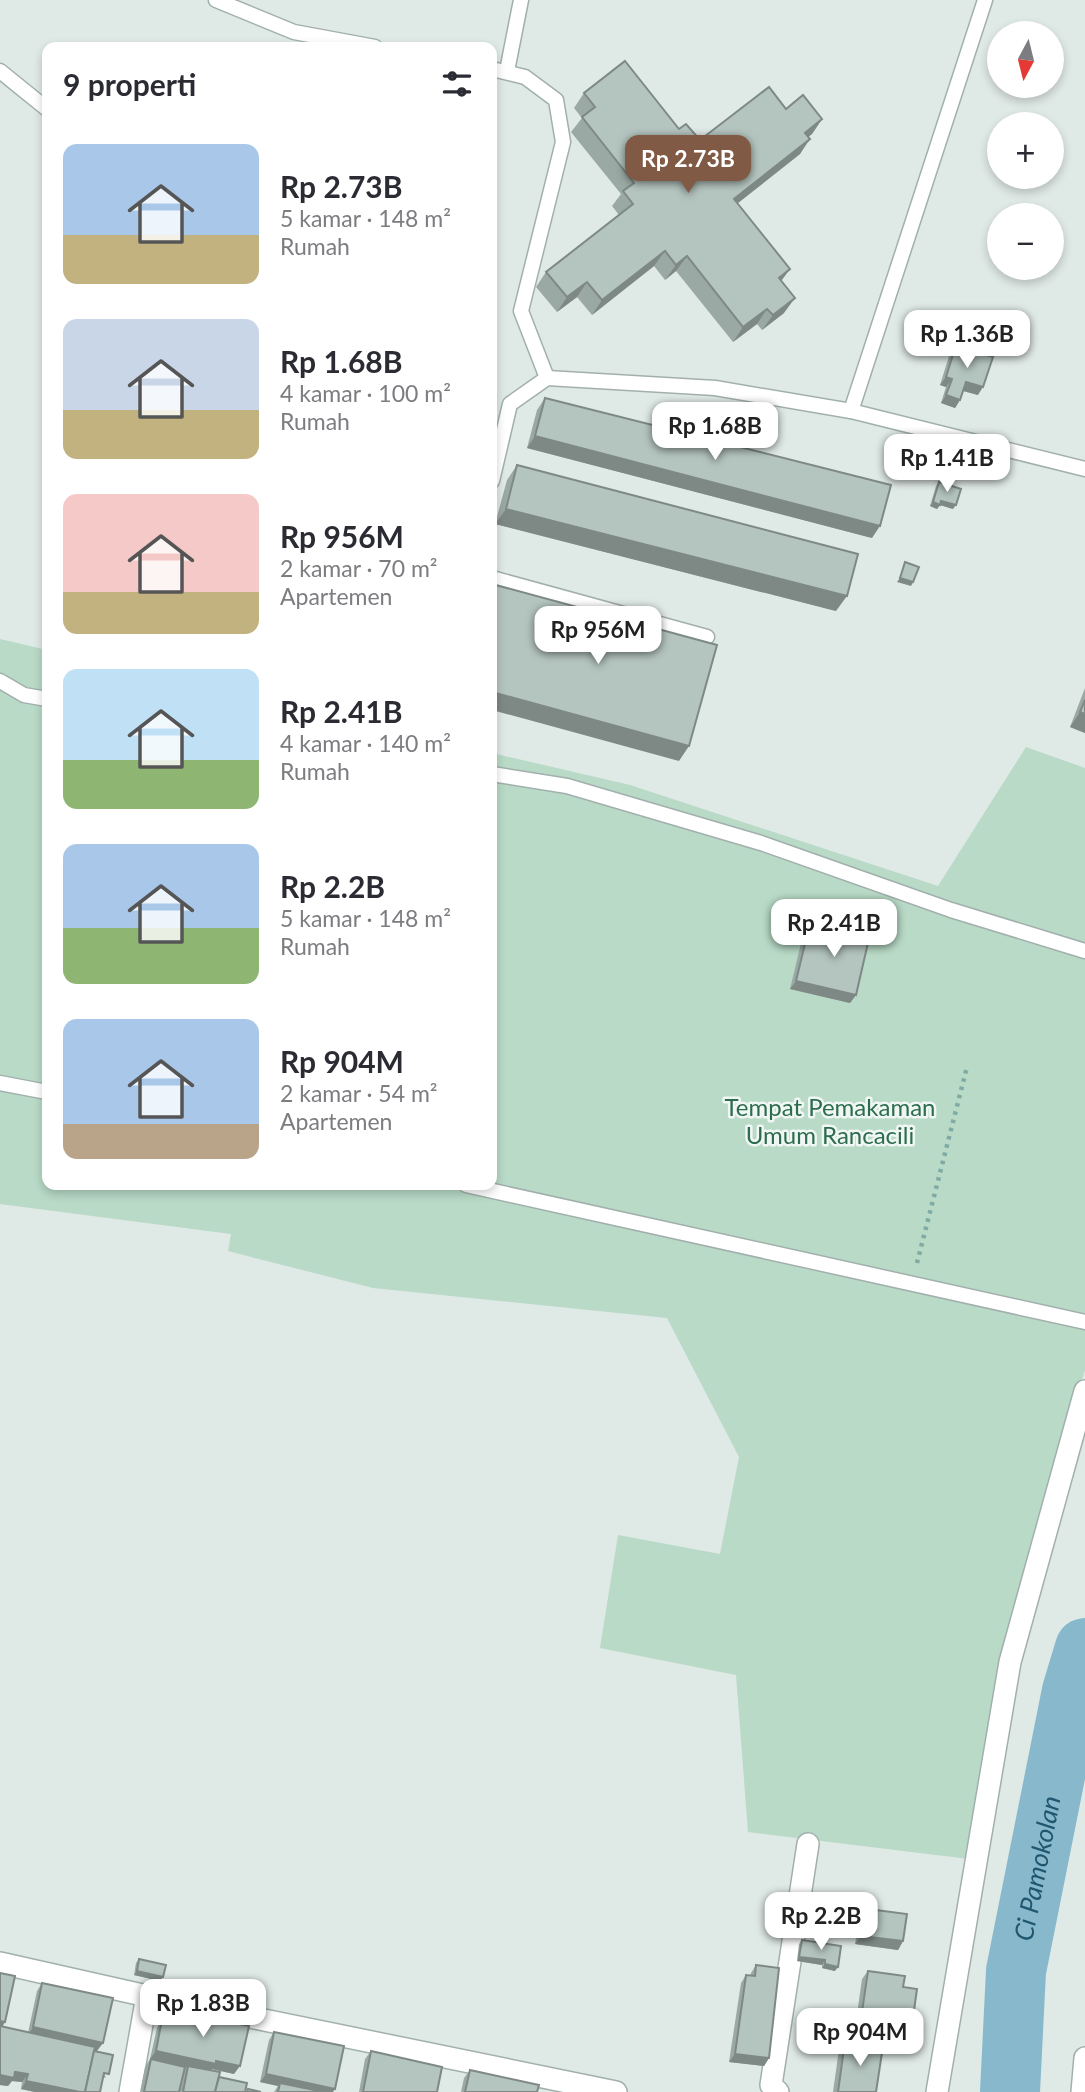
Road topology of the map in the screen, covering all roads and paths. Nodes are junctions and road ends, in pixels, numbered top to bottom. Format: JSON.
{"nodes":[{"id":1,"x":216,"y":0,"type":"edge"},
{"id":2,"x":521,"y":0,"type":"edge"},
{"id":3,"x":985,"y":0,"type":"edge"},
{"id":4,"x":348,"y":42,"type":"edge"},
{"id":5,"x":497,"y":70,"type":"edge"},
{"id":6,"x":0,"y":71,"type":"edge"},
{"id":7,"x":507,"y":71,"type":"junction"},
{"id":8,"x":42,"y":105,"type":"edge"},
{"id":9,"x":547,"y":378,"type":"junction"},
{"id":10,"x":851,"y":411,"type":"junction"},
{"id":11,"x":497,"y":460,"type":"edge"},
{"id":12,"x":1085,"y":469,"type":"edge"},
{"id":13,"x":497,"y":579,"type":"edge"},
{"id":14,"x":707,"y":637,"type":"dead end"},
{"id":15,"x":0,"y":681,"type":"edge"},
{"id":16,"x":42,"y":698,"type":"edge"},
{"id":17,"x":497,"y":775,"type":"edge"},
{"id":18,"x":1085,"y":951,"type":"edge"},
{"id":19,"x":967,"y":1067,"type":"dead end"},
{"id":20,"x":0,"y":1083,"type":"edge"},
{"id":21,"x":42,"y":1091,"type":"edge"},
{"id":22,"x":489,"y":1190,"type":"edge"},
{"id":23,"x":912,"y":1284,"type":"junction"},
{"id":24,"x":1085,"y":1322,"type":"edge"},
{"id":25,"x":1085,"y":1391,"type":"edge"},
{"id":26,"x":808,"y":1844,"type":"dead end"},
{"id":27,"x":0,"y":1963,"type":"edge"},
{"id":28,"x":147,"y":1996,"type":"junction"},
{"id":29,"x":1085,"y":2058,"type":"edge"},
{"id":30,"x":130,"y":2092,"type":"edge"},
{"id":31,"x":616,"y":2092,"type":"edge"},
{"id":32,"x":778,"y":2092,"type":"edge"},
{"id":33,"x":937,"y":2092,"type":"edge"},
{"id":34,"x":1082,"y":2092,"type":"edge"}],
"edges":[{"from":1,"to":4,"type":"lane"},
{"from":2,"to":7,"type":"lane"},
{"from":3,"to":10,"type":"lane"},
{"from":5,"to":7,"type":"lane"},
{"from":6,"to":8,"type":"lane"},
{"from":7,"to":9,"type":"lane"},
{"from":9,"to":10,"type":"lane"},
{"from":9,"to":11,"type":"lane"},
{"from":10,"to":12,"type":"lane"},
{"from":13,"to":14,"type":"lane"},
{"from":15,"to":16,"type":"lane"},
{"from":17,"to":18,"type":"lane"},
{"from":19,"to":23,"type":"path"},
{"from":20,"to":21,"type":"lane"},
{"from":22,"to":23,"type":"lane"},
{"from":23,"to":24,"type":"lane"},
{"from":25,"to":33,"type":"street"},
{"from":26,"to":32,"type":"street"},
{"from":27,"to":28,"type":"street"},
{"from":28,"to":30,"type":"street"},
{"from":28,"to":31,"type":"street"},
{"from":29,"to":34,"type":"street"}]}
